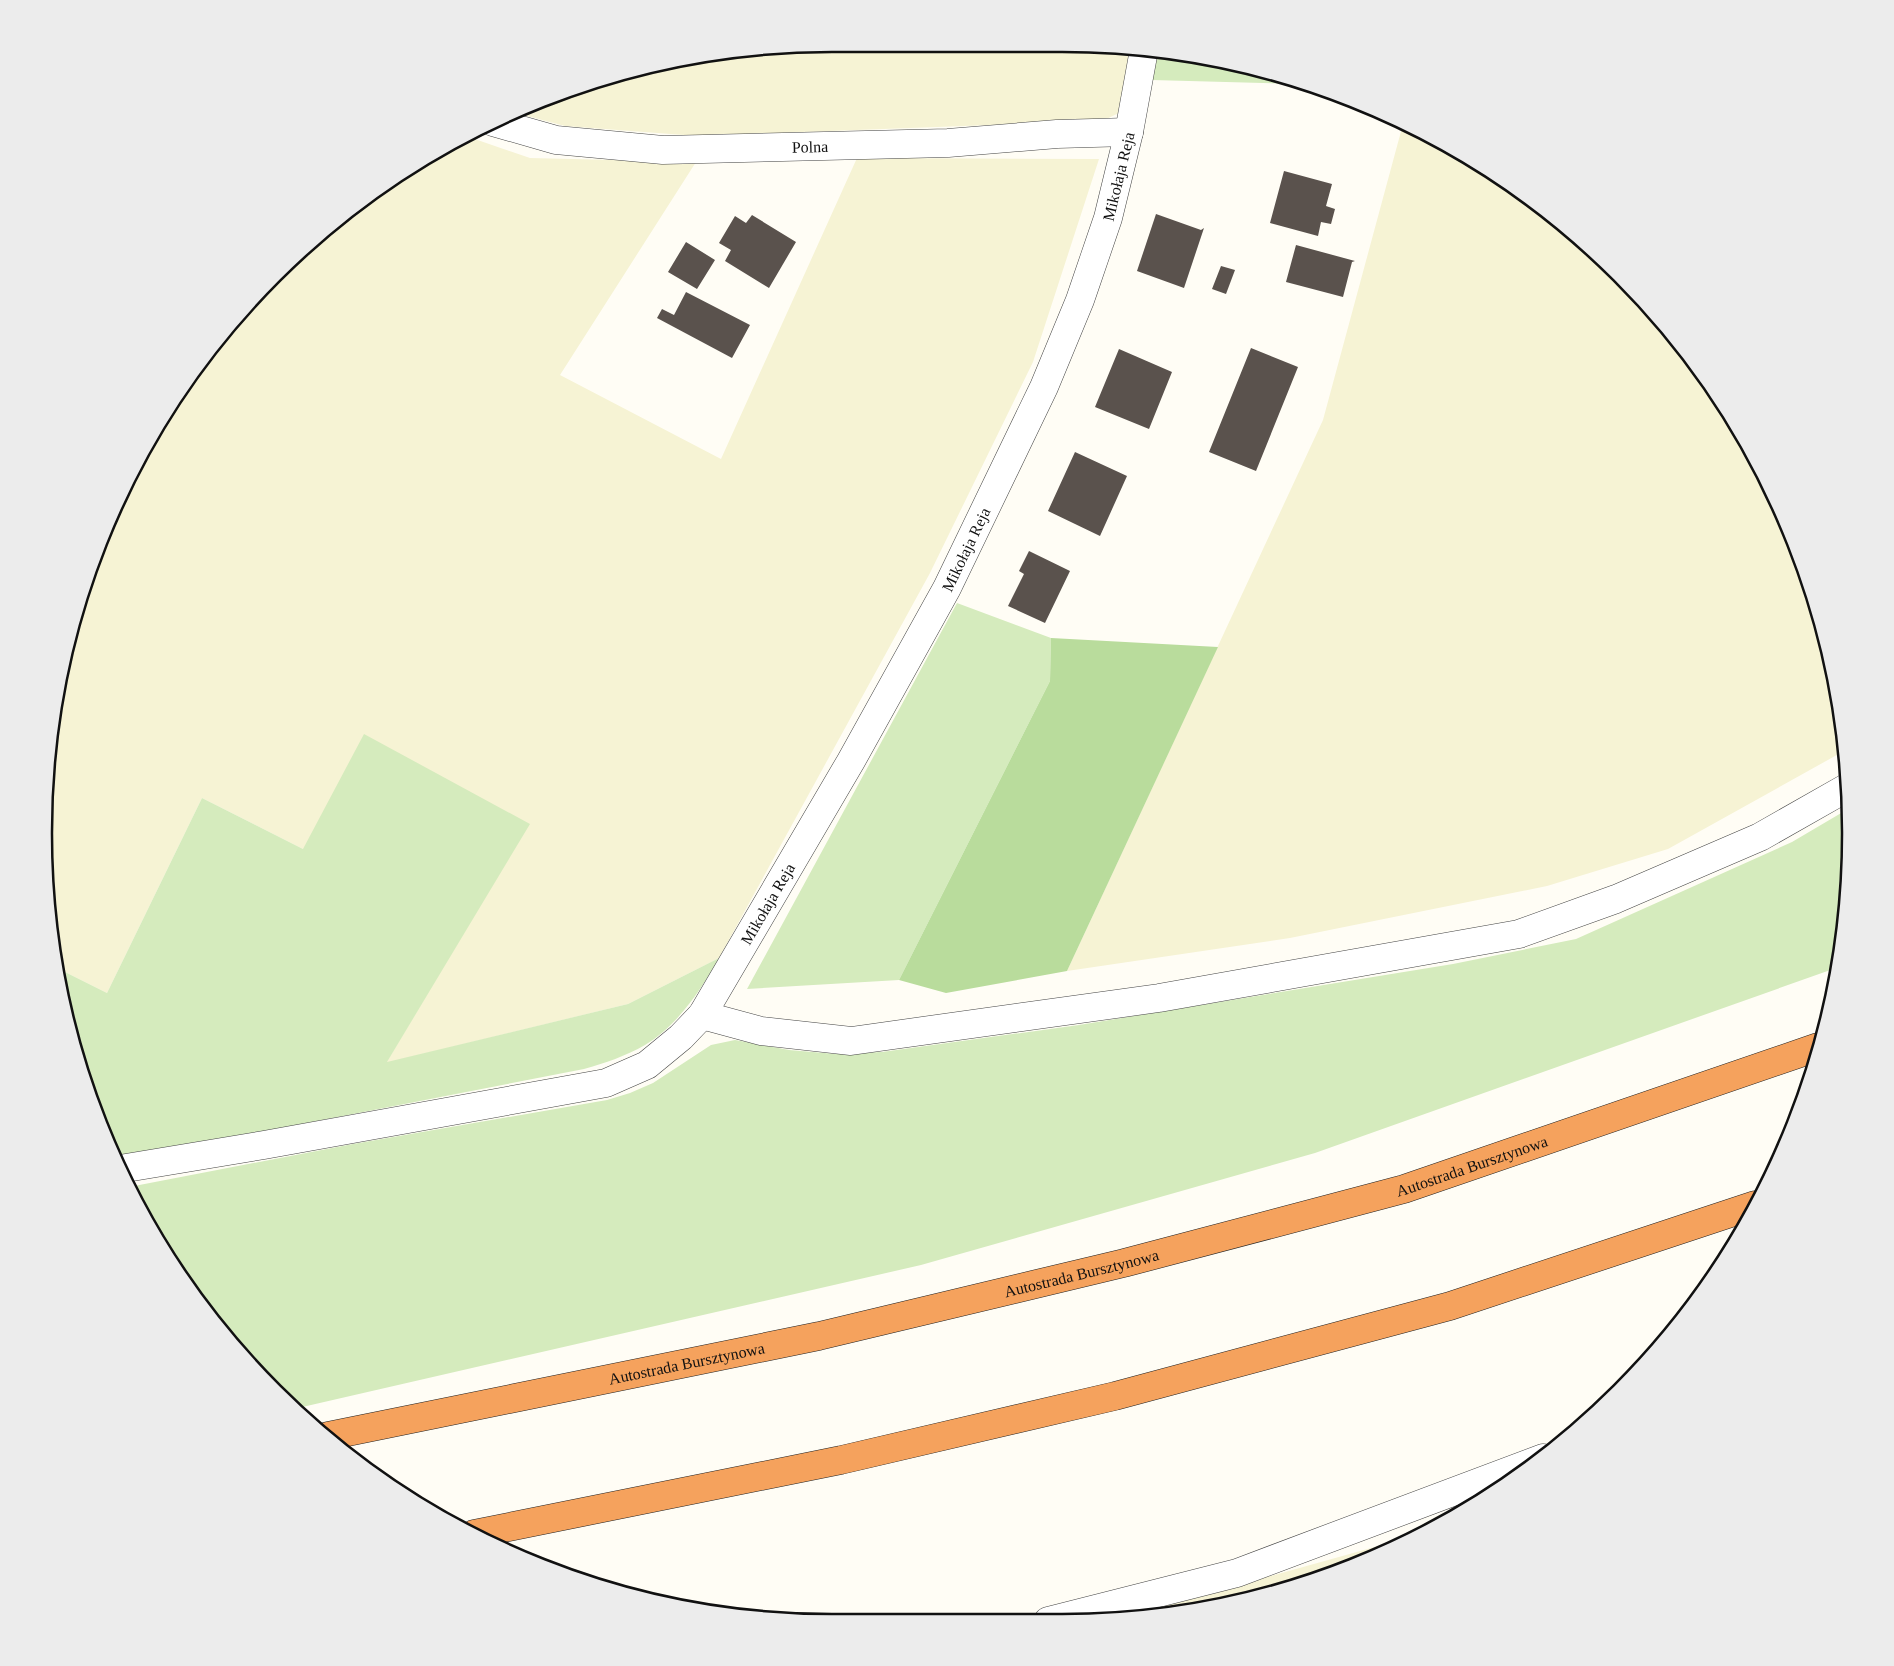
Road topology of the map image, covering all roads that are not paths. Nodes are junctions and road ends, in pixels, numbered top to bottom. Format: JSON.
{"nodes":[{"id":1,"x":1143,"y":57,"type":"edge"},
{"id":2,"x":505,"y":125,"type":"edge"},
{"id":3,"x":1129,"y":132,"type":"junction"},
{"id":4,"x":1840,"y":791,"type":"edge"},
{"id":5,"x":702,"y":1016,"type":"junction"},
{"id":6,"x":1811,"y":1050,"type":"edge"},
{"id":7,"x":128,"y":1168,"type":"edge"},
{"id":8,"x":1745,"y":1208,"type":"edge"},
{"id":9,"x":336,"y":1434,"type":"edge"},
{"id":10,"x":1512,"y":1470,"type":"edge"},
{"id":11,"x":486,"y":1532,"type":"edge"},
{"id":12,"x":1078,"y":1613,"type":"edge"}],
"edges":[{"from":1,"to":3,"type":"street","name":"Mikołaja Reja"},
{"from":2,"to":3,"type":"street","name":"Polna"},
{"from":3,"to":5,"type":"street","name":"Mikołaja Reja"},
{"from":4,"to":5,"type":"street"},
{"from":5,"to":7,"type":"street","name":"Mikołaja Reja"},
{"from":6,"to":9,"type":"highway","name":"Autostrada Bursztynowa"},
{"from":8,"to":11,"type":"highway"},
{"from":10,"to":12,"type":"street"}]}
